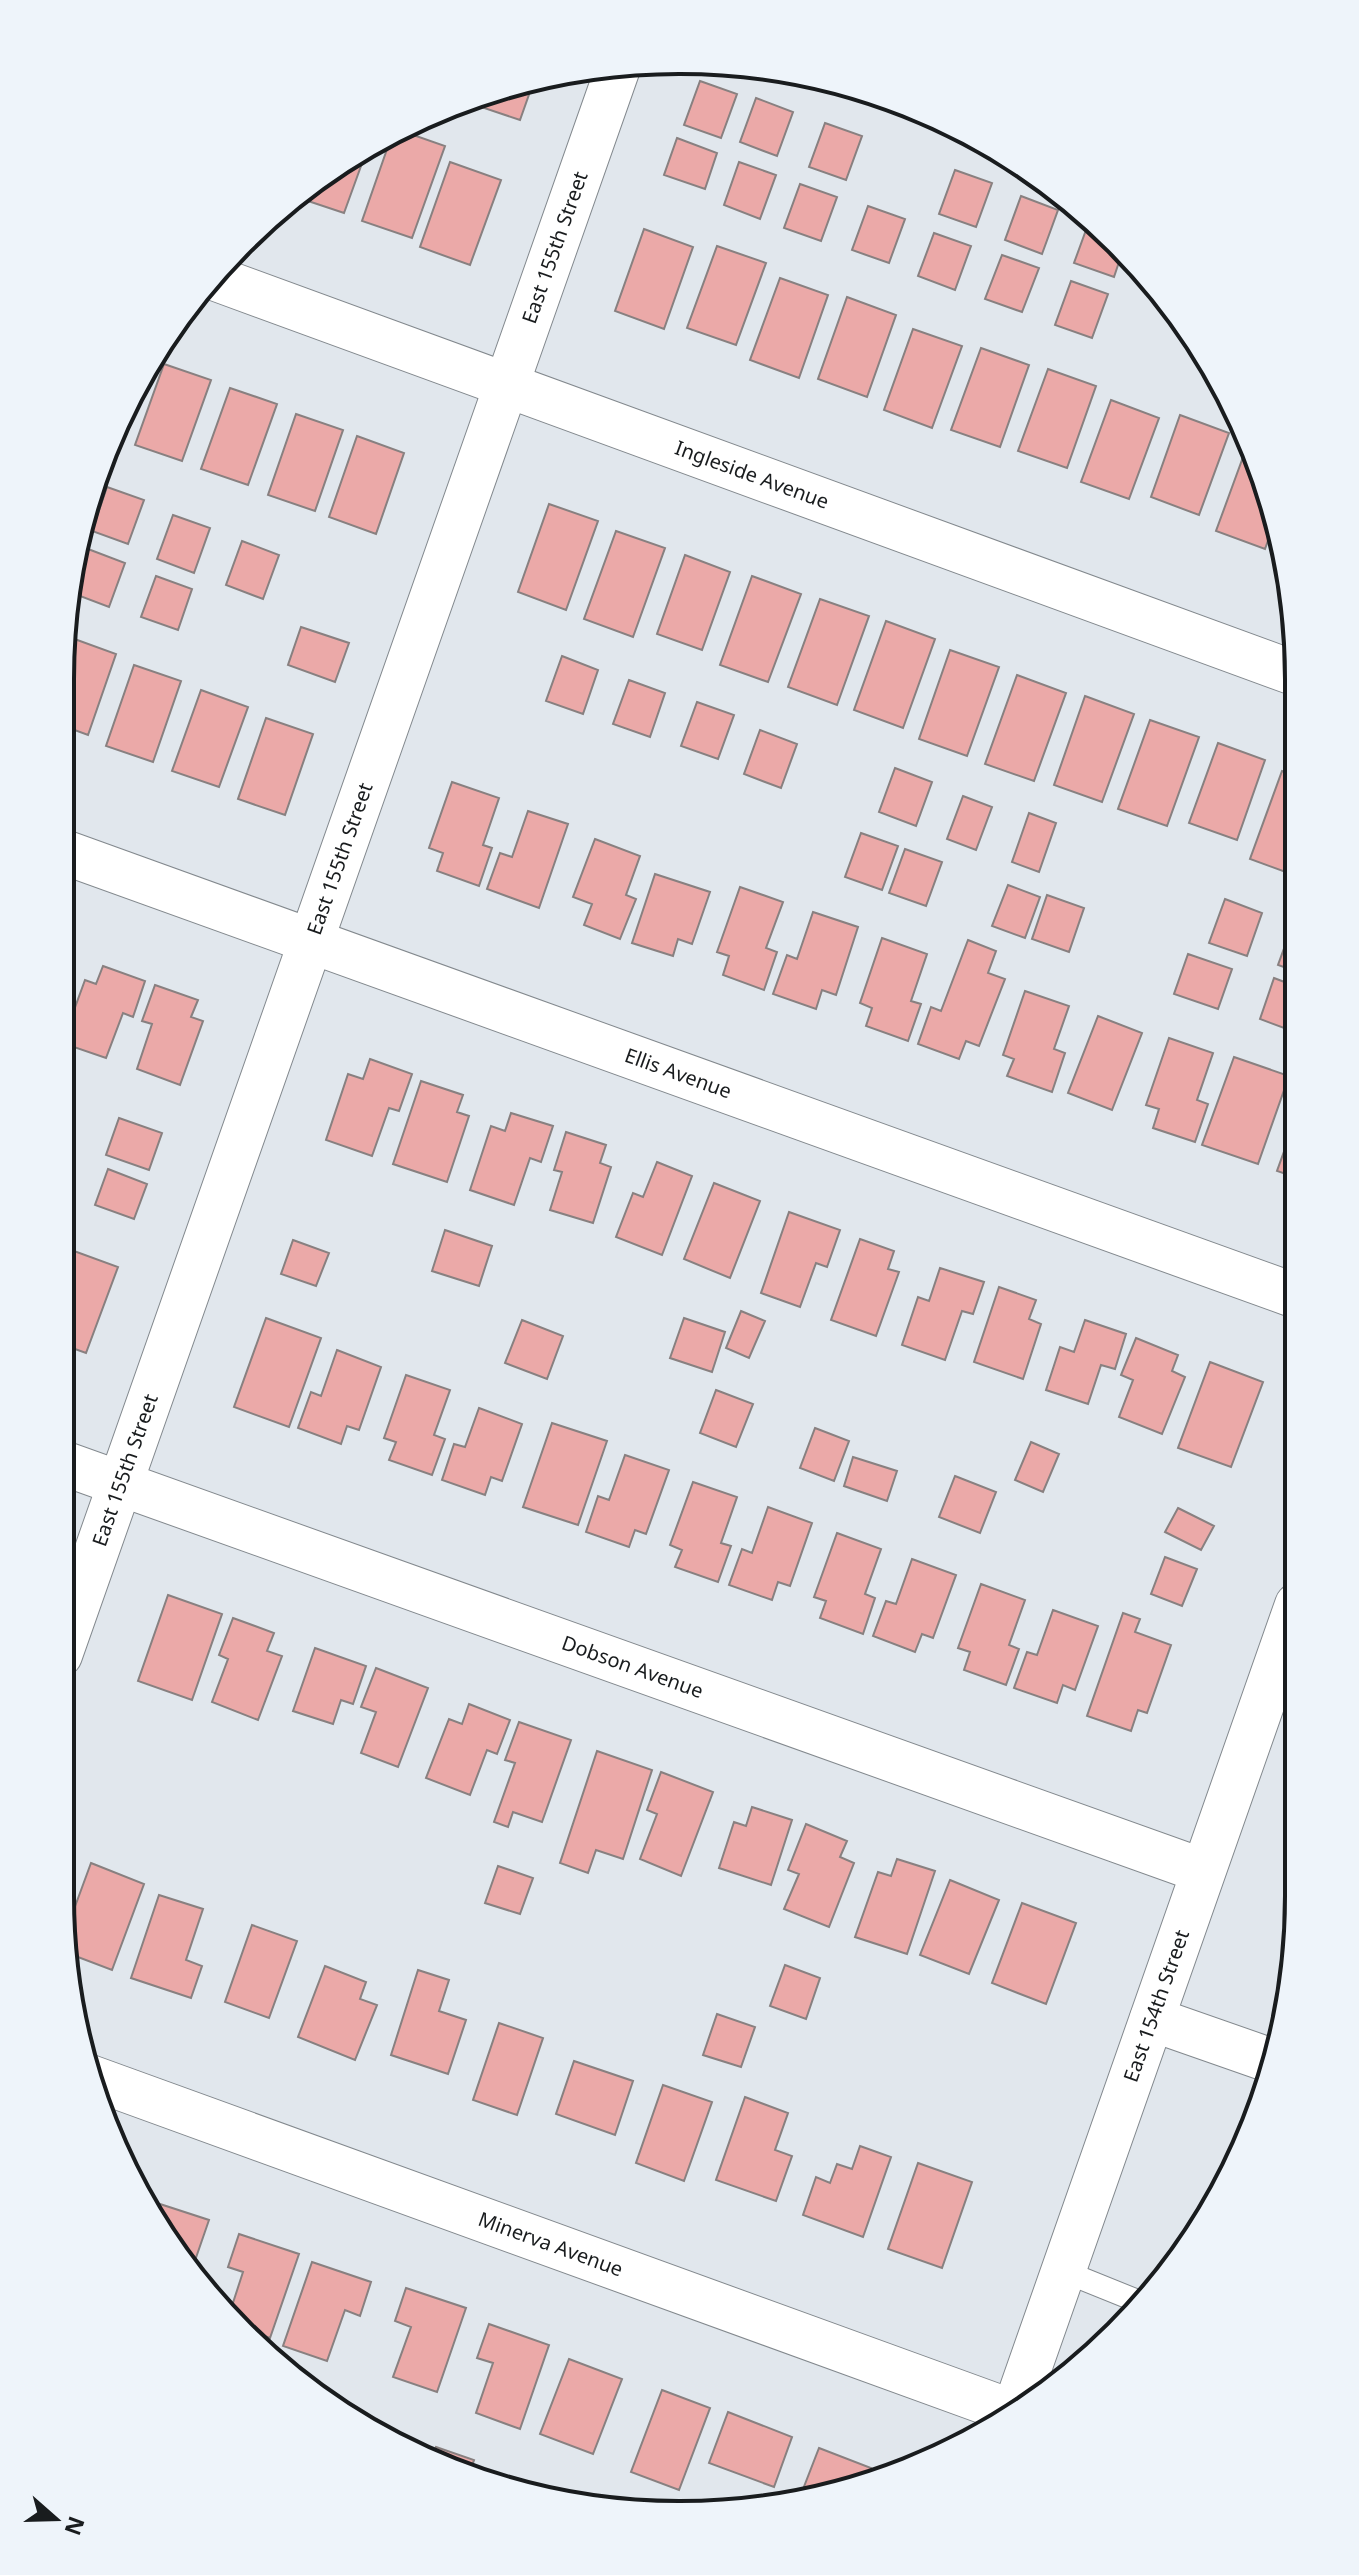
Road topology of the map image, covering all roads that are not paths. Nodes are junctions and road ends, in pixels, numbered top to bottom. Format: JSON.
{"nodes":[{"id":1,"x":615,"y":78,"type":"edge"},
{"id":2,"x":223,"y":281,"type":"edge"},
{"id":3,"x":507,"y":384,"type":"junction"},
{"id":4,"x":1285,"y":670,"type":"edge"},
{"id":5,"x":74,"y":856,"type":"edge"},
{"id":6,"x":311,"y":942,"type":"junction"},
{"id":7,"x":1285,"y":1292,"type":"edge"},
{"id":8,"x":74,"y":1467,"type":"edge"},
{"id":9,"x":120,"y":1483,"type":"junction"},
{"id":10,"x":74,"y":1615,"type":"edge"},
{"id":11,"x":1285,"y":1639,"type":"edge"},
{"id":12,"x":1203,"y":1871,"type":"junction"},
{"id":13,"x":1152,"y":2019,"type":"junction"},
{"id":14,"x":1262,"y":2058,"type":"edge"},
{"id":15,"x":104,"y":2082,"type":"edge"},
{"id":16,"x":1063,"y":2271,"type":"junction"},
{"id":17,"x":1132,"y":2299,"type":"edge"},
{"id":18,"x":1019,"y":2397,"type":"edge"},
{"id":19,"x":1002,"y":2408,"type":"edge"}],
"edges":[{"from":1,"to":3,"type":"street","name":"East 155th Street"},
{"from":2,"to":3,"type":"street","name":"Ingleside Avenue"},
{"from":3,"to":4,"type":"street","name":"Ingleside Avenue"},
{"from":3,"to":6,"type":"street","name":"East 155th Street"},
{"from":5,"to":6,"type":"street","name":"Ellis Avenue"},
{"from":6,"to":7,"type":"street","name":"Ellis Avenue"},
{"from":6,"to":9,"type":"street","name":"East 155th Street"},
{"from":8,"to":9,"type":"street","name":"Dobson Avenue"},
{"from":9,"to":10,"type":"street","name":"East 155th Street"},
{"from":9,"to":12,"type":"street","name":"Dobson Avenue"},
{"from":11,"to":12,"type":"street","name":"East 154th Street"},
{"from":12,"to":13,"type":"street","name":"East 154th Street"},
{"from":13,"to":14,"type":"street"},
{"from":13,"to":16,"type":"street","name":"East 154th Street"},
{"from":15,"to":19,"type":"street","name":"Minerva Avenue"},
{"from":16,"to":17,"type":"lane"},
{"from":16,"to":18,"type":"street","name":"East 154th Street"}]}
